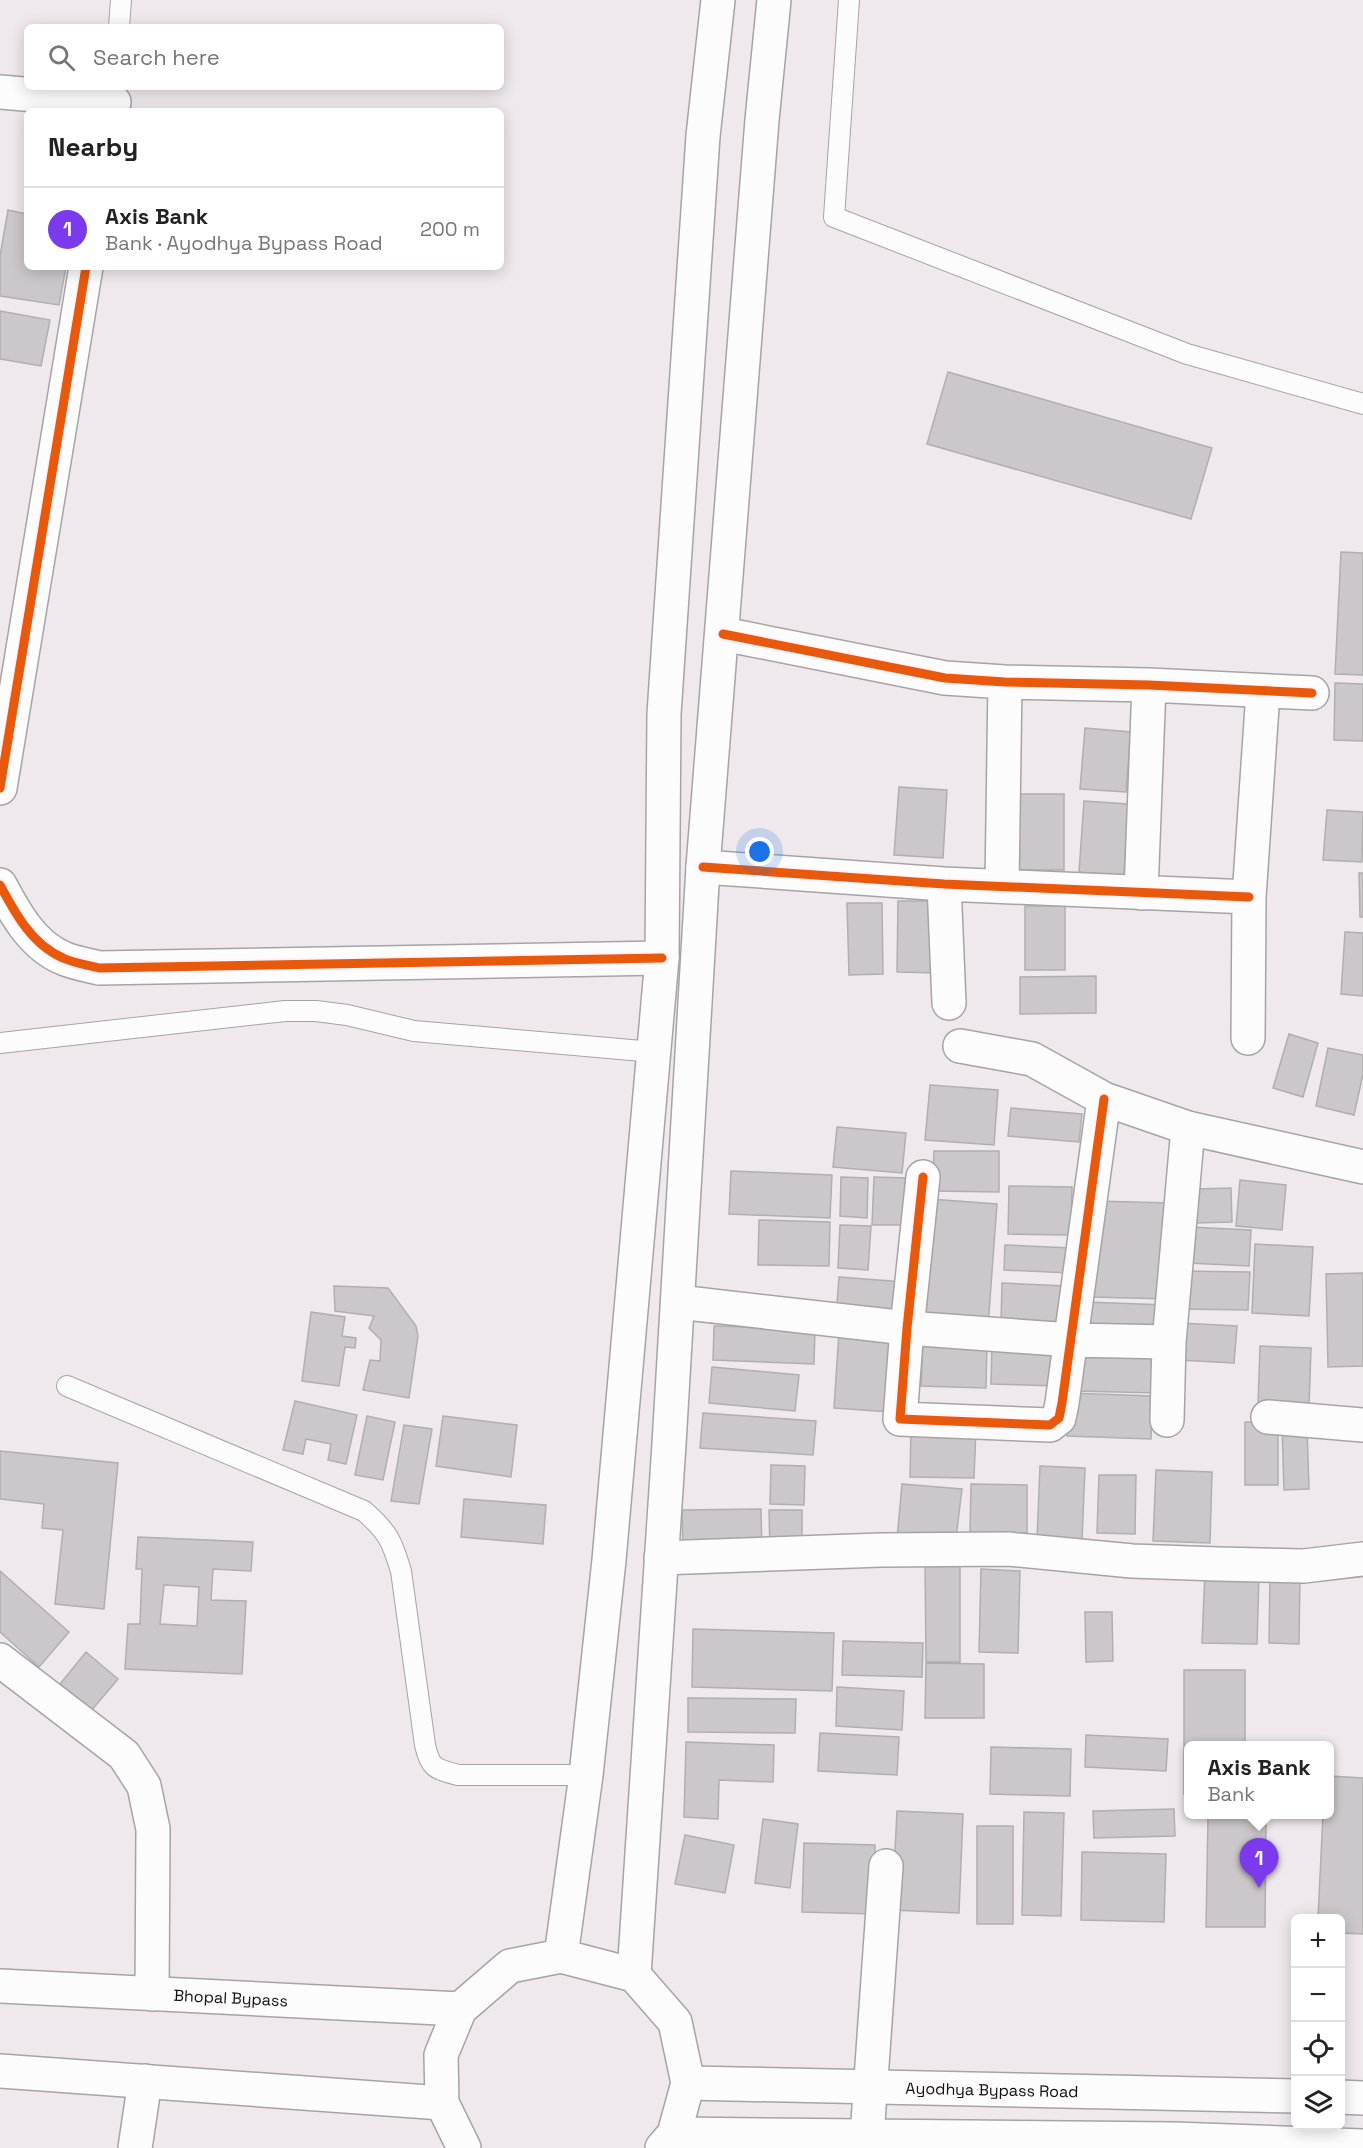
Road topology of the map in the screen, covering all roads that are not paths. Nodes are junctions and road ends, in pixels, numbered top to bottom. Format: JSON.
{"nodes":[{"id":1,"x":121,"y":0,"type":"edge"},
{"id":2,"x":718,"y":0,"type":"edge"},
{"id":3,"x":774,"y":0,"type":"edge"},
{"id":4,"x":849,"y":0,"type":"edge"},
{"id":5,"x":119,"y":24,"type":"edge"},
{"id":6,"x":0,"y":92,"type":"edge"},
{"id":7,"x":114,"y":100,"type":"edge"},
{"id":8,"x":86,"y":270,"type":"edge"},
{"id":9,"x":1363,"y":404,"type":"edge"},
{"id":10,"x":723,"y":634,"type":"junction"},
{"id":11,"x":1005,"y":682,"type":"junction"},
{"id":12,"x":1149,"y":685,"type":"junction"},
{"id":13,"x":1263,"y":692,"type":"junction"},
{"id":14,"x":1312,"y":693,"type":"dead end"},
{"id":15,"x":0,"y":788,"type":"edge"},
{"id":16,"x":703,"y":867,"type":"junction"},
{"id":17,"x":944,"y":884,"type":"junction"},
{"id":18,"x":0,"y":885,"type":"edge"},
{"id":19,"x":1002,"y":886,"type":"junction"},
{"id":20,"x":1141,"y":893,"type":"junction"},
{"id":21,"x":1249,"y":897,"type":"junction"},
{"id":22,"x":662,"y":958,"type":"junction"},
{"id":23,"x":949,"y":1003,"type":"dead end"},
{"id":24,"x":1248,"y":1038,"type":"dead end"},
{"id":25,"x":0,"y":1043,"type":"edge"},
{"id":26,"x":960,"y":1046,"type":"dead end"},
{"id":27,"x":654,"y":1052,"type":"junction"},
{"id":28,"x":1104,"y":1099,"type":"junction"},
{"id":29,"x":1188,"y":1128,"type":"junction"},
{"id":30,"x":1363,"y":1167,"type":"edge"},
{"id":31,"x":922,"y":1177,"type":"dead end"},
{"id":32,"x":678,"y":1302,"type":"junction"},
{"id":33,"x":907,"y":1328,"type":"junction"},
{"id":34,"x":1071,"y":1340,"type":"junction"},
{"id":35,"x":1169,"y":1342,"type":"junction"},
{"id":36,"x":67,"y":1386,"type":"dead end"},
{"id":37,"x":1268,"y":1417,"type":"dead end"},
{"id":38,"x":1167,"y":1420,"type":"dead end"},
{"id":39,"x":1363,"y":1425,"type":"edge"},
{"id":40,"x":661,"y":1558,"type":"junction"},
{"id":41,"x":1363,"y":1559,"type":"edge"},
{"id":42,"x":4,"y":1666,"type":"edge"},
{"id":43,"x":586,"y":1774,"type":"junction"},
{"id":44,"x":886,"y":1866,"type":"dead end"},
{"id":45,"x":561,"y":1956,"type":"junction"},
{"id":46,"x":634,"y":1975,"type":"junction"},
{"id":47,"x":0,"y":1986,"type":"edge"},
{"id":48,"x":152,"y":1994,"type":"junction"},
{"id":49,"x":460,"y":2009,"type":"junction"},
{"id":50,"x":0,"y":2071,"type":"edge"},
{"id":51,"x":145,"y":2081,"type":"junction"},
{"id":52,"x":688,"y":2083,"type":"junction"},
{"id":53,"x":871,"y":2087,"type":"junction"},
{"id":54,"x":1291,"y":2096,"type":"edge"},
{"id":55,"x":1345,"y":2097,"type":"edge"},
{"id":56,"x":1363,"y":2098,"type":"edge"},
{"id":57,"x":442,"y":2103,"type":"junction"},
{"id":58,"x":867,"y":2136,"type":"junction"},
{"id":59,"x":668,"y":2141,"type":"edge"},
{"id":60,"x":1114,"y":2143,"type":"edge"},
{"id":61,"x":1363,"y":2146,"type":"edge"},
{"id":62,"x":135,"y":2148,"type":"edge"},
{"id":63,"x":464,"y":2148,"type":"edge"}],
"edges":[{"from":1,"to":5,"type":"lane"},
{"from":2,"to":22,"type":"street"},
{"from":3,"to":10,"type":"street"},
{"from":4,"to":9,"type":"lane"},
{"from":6,"to":7,"type":"street"},
{"from":8,"to":15,"type":"street"},
{"from":10,"to":11,"type":"street"},
{"from":10,"to":16,"type":"street"},
{"from":11,"to":12,"type":"street"},
{"from":11,"to":19,"type":"street"},
{"from":12,"to":13,"type":"street"},
{"from":12,"to":20,"type":"street"},
{"from":13,"to":14,"type":"street"},
{"from":13,"to":21,"type":"street"},
{"from":16,"to":17,"type":"street"},
{"from":16,"to":32,"type":"street"},
{"from":17,"to":19,"type":"street"},
{"from":17,"to":23,"type":"street"},
{"from":18,"to":22,"type":"street"},
{"from":19,"to":20,"type":"street"},
{"from":20,"to":21,"type":"street"},
{"from":21,"to":24,"type":"street"},
{"from":22,"to":27,"type":"street"},
{"from":25,"to":27,"type":"lane"},
{"from":26,"to":28,"type":"street"},
{"from":27,"to":43,"type":"street"},
{"from":28,"to":29,"type":"street"},
{"from":28,"to":34,"type":"street"},
{"from":29,"to":30,"type":"street"},
{"from":29,"to":35,"type":"street"},
{"from":31,"to":33,"type":"street"},
{"from":32,"to":33,"type":"street"},
{"from":32,"to":40,"type":"street"},
{"from":33,"to":34,"type":"street"},
{"from":33,"to":34,"type":"street"},
{"from":34,"to":35,"type":"street"},
{"from":35,"to":38,"type":"street"},
{"from":36,"to":43,"type":"lane"},
{"from":37,"to":39,"type":"street"},
{"from":40,"to":41,"type":"street"},
{"from":40,"to":46,"type":"street"},
{"from":42,"to":48,"type":"street"},
{"from":43,"to":45,"type":"street"},
{"from":44,"to":53,"type":"street"},
{"from":45,"to":46,"type":"street"},
{"from":45,"to":49,"type":"street"},
{"from":46,"to":52,"type":"street"},
{"from":47,"to":48,"type":"street","name":"Bhopal Bypass"},
{"from":48,"to":49,"type":"street","name":"Bhopal Bypass"},
{"from":49,"to":57,"type":"street"},
{"from":50,"to":51,"type":"street"},
{"from":51,"to":57,"type":"street"},
{"from":51,"to":62,"type":"street"},
{"from":52,"to":53,"type":"street","name":"Ayodhya Bypass Road"},
{"from":52,"to":59,"type":"street"},
{"from":53,"to":54,"type":"street","name":"Ayodhya Bypass Road"},
{"from":53,"to":58,"type":"street"},
{"from":55,"to":56,"type":"street"},
{"from":57,"to":63,"type":"street"},
{"from":58,"to":59,"type":"street"},
{"from":58,"to":60,"type":"street"},
{"from":60,"to":61,"type":"street"}]}
